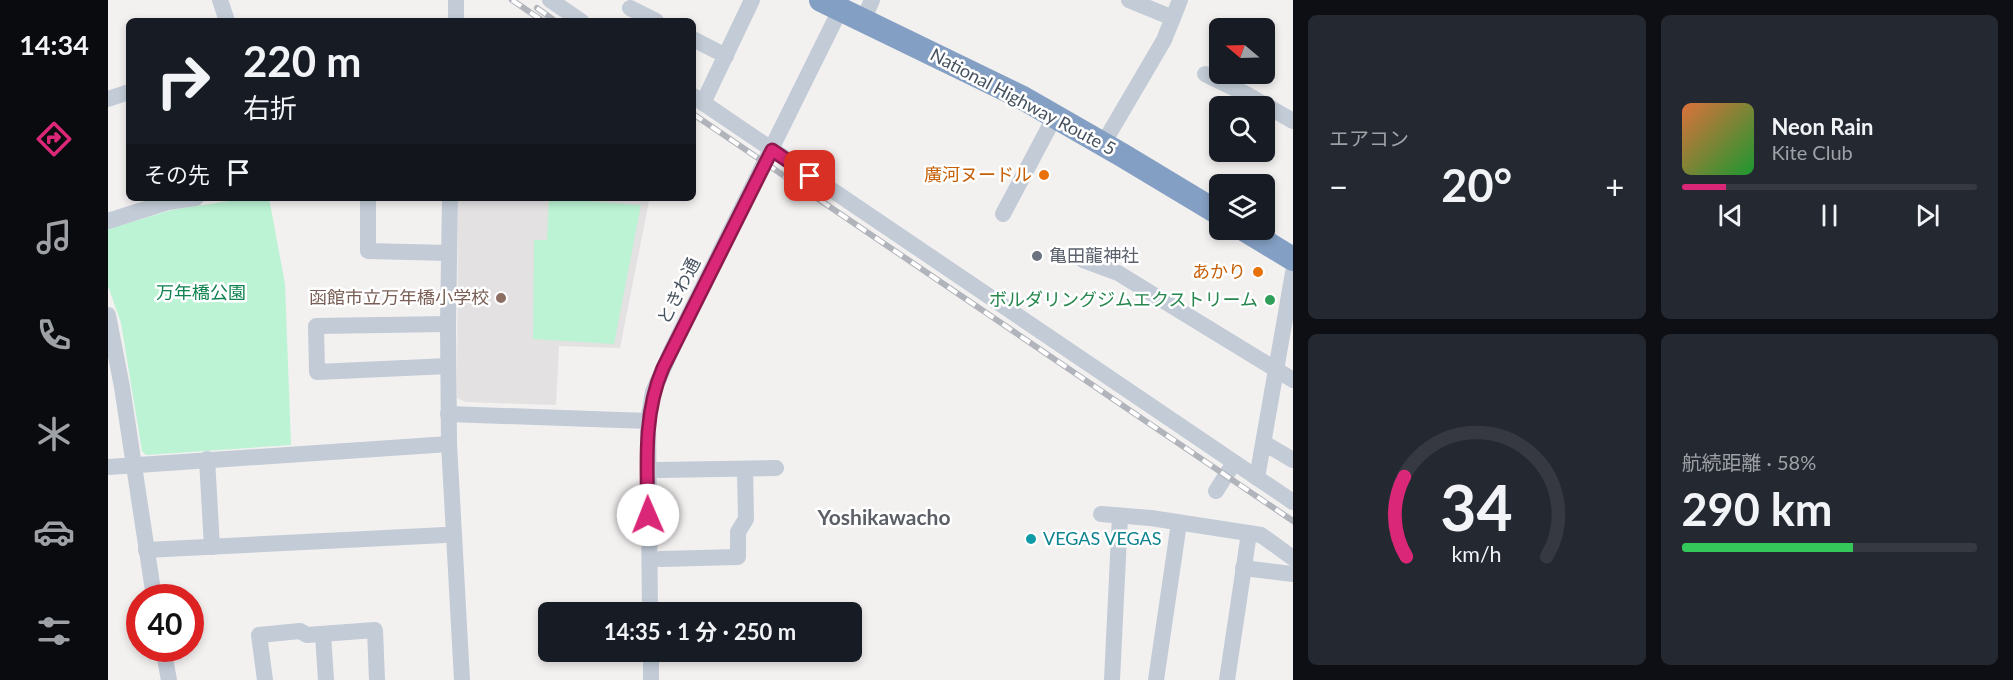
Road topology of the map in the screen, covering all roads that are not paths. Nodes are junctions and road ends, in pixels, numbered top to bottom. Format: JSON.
{"nodes":[{"id":1,"x":220,"y":0,"type":"edge"},
{"id":2,"x":550,"y":0,"type":"edge"},
{"id":3,"x":752,"y":0,"type":"edge"},
{"id":4,"x":1129,"y":0,"type":"edge"},
{"id":5,"x":1180,"y":0,"type":"edge"},
{"id":6,"x":830,"y":5,"type":"edge"},
{"id":7,"x":630,"y":8,"type":"dead end"},
{"id":8,"x":867,"y":10,"type":"edge"},
{"id":9,"x":226,"y":18,"type":"edge"},
{"id":10,"x":577,"y":18,"type":"edge"},
{"id":11,"x":650,"y":18,"type":"edge"},
{"id":12,"x":1173,"y":18,"type":"junction"},
{"id":13,"x":696,"y":41,"type":"edge"},
{"id":14,"x":726,"y":56,"type":"junction"},
{"id":15,"x":1205,"y":74,"type":"dead end"},
{"id":16,"x":126,"y":93,"type":"edge"},
{"id":17,"x":108,"y":99,"type":"edge"},
{"id":18,"x":698,"y":99,"type":"edge"},
{"id":19,"x":1054,"y":116,"type":"junction"},
{"id":20,"x":1293,"y":121,"type":"edge"},
{"id":21,"x":1103,"y":144,"type":"junction"},
{"id":22,"x":772,"y":150,"type":"junction"},
{"id":23,"x":175,"y":201,"type":"edge"},
{"id":24,"x":368,"y":201,"type":"edge"},
{"id":25,"x":450,"y":201,"type":"edge"},
{"id":26,"x":1209,"y":207,"type":"edge"},
{"id":27,"x":1003,"y":214,"type":"dead end"},
{"id":28,"x":108,"y":221,"type":"edge"},
{"id":29,"x":1262,"y":240,"type":"edge"},
{"id":30,"x":449,"y":253,"type":"junction"},
{"id":31,"x":1293,"y":259,"type":"edge"},
{"id":32,"x":1083,"y":260,"type":"dead end"},
{"id":33,"x":1293,"y":273,"type":"edge"},
{"id":34,"x":108,"y":315,"type":"edge"},
{"id":35,"x":448,"y":324,"type":"junction"},
{"id":36,"x":448,"y":366,"type":"junction"},
{"id":37,"x":1275,"y":370,"type":"junction"},
{"id":38,"x":1293,"y":380,"type":"edge"},
{"id":39,"x":448,"y":414,"type":"junction"},
{"id":40,"x":648,"y":421,"type":"junction"},
{"id":41,"x":1264,"y":443,"type":"junction"},
{"id":42,"x":449,"y":444,"type":"junction"},
{"id":43,"x":207,"y":459,"type":"junction"},
{"id":44,"x":1293,"y":460,"type":"edge"},
{"id":45,"x":134,"y":464,"type":"junction"},
{"id":46,"x":108,"y":467,"type":"edge"},
{"id":47,"x":776,"y":468,"type":"dead end"},
{"id":48,"x":745,"y":469,"type":"junction"},
{"id":49,"x":658,"y":470,"type":"dead end"},
{"id":50,"x":1230,"y":470,"type":"dead end"},
{"id":51,"x":1257,"y":478,"type":"junction"},
{"id":52,"x":1216,"y":491,"type":"dead end"},
{"id":53,"x":1293,"y":502,"type":"edge"},
{"id":54,"x":1101,"y":514,"type":"dead end"},
{"id":55,"x":1120,"y":516,"type":"junction"},
{"id":56,"x":1179,"y":522,"type":"junction"},
{"id":57,"x":1249,"y":534,"type":"junction"},
{"id":58,"x":445,"y":535,"type":"dead end"},
{"id":59,"x":212,"y":547,"type":"junction"},
{"id":60,"x":146,"y":550,"type":"junction"},
{"id":61,"x":1293,"y":558,"type":"edge"},
{"id":62,"x":660,"y":559,"type":"dead end"},
{"id":63,"x":1244,"y":568,"type":"junction"},
{"id":64,"x":1293,"y":574,"type":"edge"},
{"id":65,"x":152,"y":584,"type":"edge"},
{"id":66,"x":650,"y":602,"type":"edge"},
{"id":67,"x":323,"y":634,"type":"junction"},
{"id":68,"x":166,"y":662,"type":"edge"},
{"id":69,"x":651,"y":662,"type":"edge"},
{"id":70,"x":169,"y":680,"type":"edge"},
{"id":71,"x":265,"y":680,"type":"edge"},
{"id":72,"x":326,"y":680,"type":"edge"},
{"id":73,"x":377,"y":680,"type":"edge"},
{"id":74,"x":462,"y":680,"type":"edge"},
{"id":75,"x":651,"y":680,"type":"edge"},
{"id":76,"x":1112,"y":680,"type":"edge"},
{"id":77,"x":1156,"y":680,"type":"edge"},
{"id":78,"x":1227,"y":680,"type":"edge"}],
"edges":[{"from":1,"to":9,"type":"street"},
{"from":2,"to":10,"type":"street"},
{"from":3,"to":14,"type":"street"},
{"from":4,"to":12,"type":"street"},
{"from":5,"to":12,"type":"street"},
{"from":6,"to":8,"type":"highway","name":"National Highway Route 5"},
{"from":6,"to":22,"type":"street","name":"ときわ通"},
{"from":7,"to":11,"type":"street"},
{"from":8,"to":19,"type":"highway","name":"National Highway Route 5"},
{"from":12,"to":21,"type":"street"},
{"from":13,"to":14,"type":"street"},
{"from":14,"to":18,"type":"street"},
{"from":15,"to":20,"type":"street"},
{"from":16,"to":17,"type":"street"},
{"from":18,"to":22,"type":"street"},
{"from":19,"to":21,"type":"highway","name":"National Highway Route 5"},
{"from":19,"to":27,"type":"street"},
{"from":21,"to":26,"type":"highway","name":"National Highway Route 5"},
{"from":22,"to":40,"type":"street","name":"ときわ通"},
{"from":22,"to":51,"type":"street"},
{"from":23,"to":28,"type":"street"},
{"from":24,"to":30,"type":"street"},
{"from":25,"to":30,"type":"street"},
{"from":29,"to":31,"type":"highway"},
{"from":30,"to":35,"type":"street"},
{"from":32,"to":37,"type":"street"},
{"from":33,"to":37,"type":"street"},
{"from":34,"to":45,"type":"street"},
{"from":35,"to":36,"type":"street"},
{"from":35,"to":36,"type":"street"},
{"from":36,"to":39,"type":"street"},
{"from":37,"to":38,"type":"street"},
{"from":37,"to":41,"type":"street"},
{"from":39,"to":40,"type":"street"},
{"from":39,"to":42,"type":"street"},
{"from":40,"to":66,"type":"street","name":"ときわ通"},
{"from":41,"to":44,"type":"street"},
{"from":41,"to":51,"type":"street"},
{"from":42,"to":43,"type":"street"},
{"from":42,"to":74,"type":"street"},
{"from":43,"to":45,"type":"street"},
{"from":43,"to":59,"type":"street"},
{"from":45,"to":46,"type":"street"},
{"from":45,"to":60,"type":"street"},
{"from":47,"to":48,"type":"street"},
{"from":48,"to":49,"type":"street"},
{"from":48,"to":62,"type":"street"},
{"from":50,"to":52,"type":"street"},
{"from":51,"to":53,"type":"street"},
{"from":54,"to":55,"type":"street"},
{"from":55,"to":56,"type":"street"},
{"from":55,"to":76,"type":"street"},
{"from":56,"to":57,"type":"street"},
{"from":56,"to":77,"type":"street"},
{"from":57,"to":61,"type":"street"},
{"from":57,"to":63,"type":"street"},
{"from":58,"to":59,"type":"street"},
{"from":59,"to":60,"type":"street"},
{"from":60,"to":65,"type":"street"},
{"from":63,"to":64,"type":"street"},
{"from":63,"to":78,"type":"street"},
{"from":67,"to":71,"type":"street"},
{"from":67,"to":72,"type":"street"},
{"from":67,"to":73,"type":"street"},
{"from":68,"to":70,"type":"street"},
{"from":69,"to":75,"type":"street"}]}
